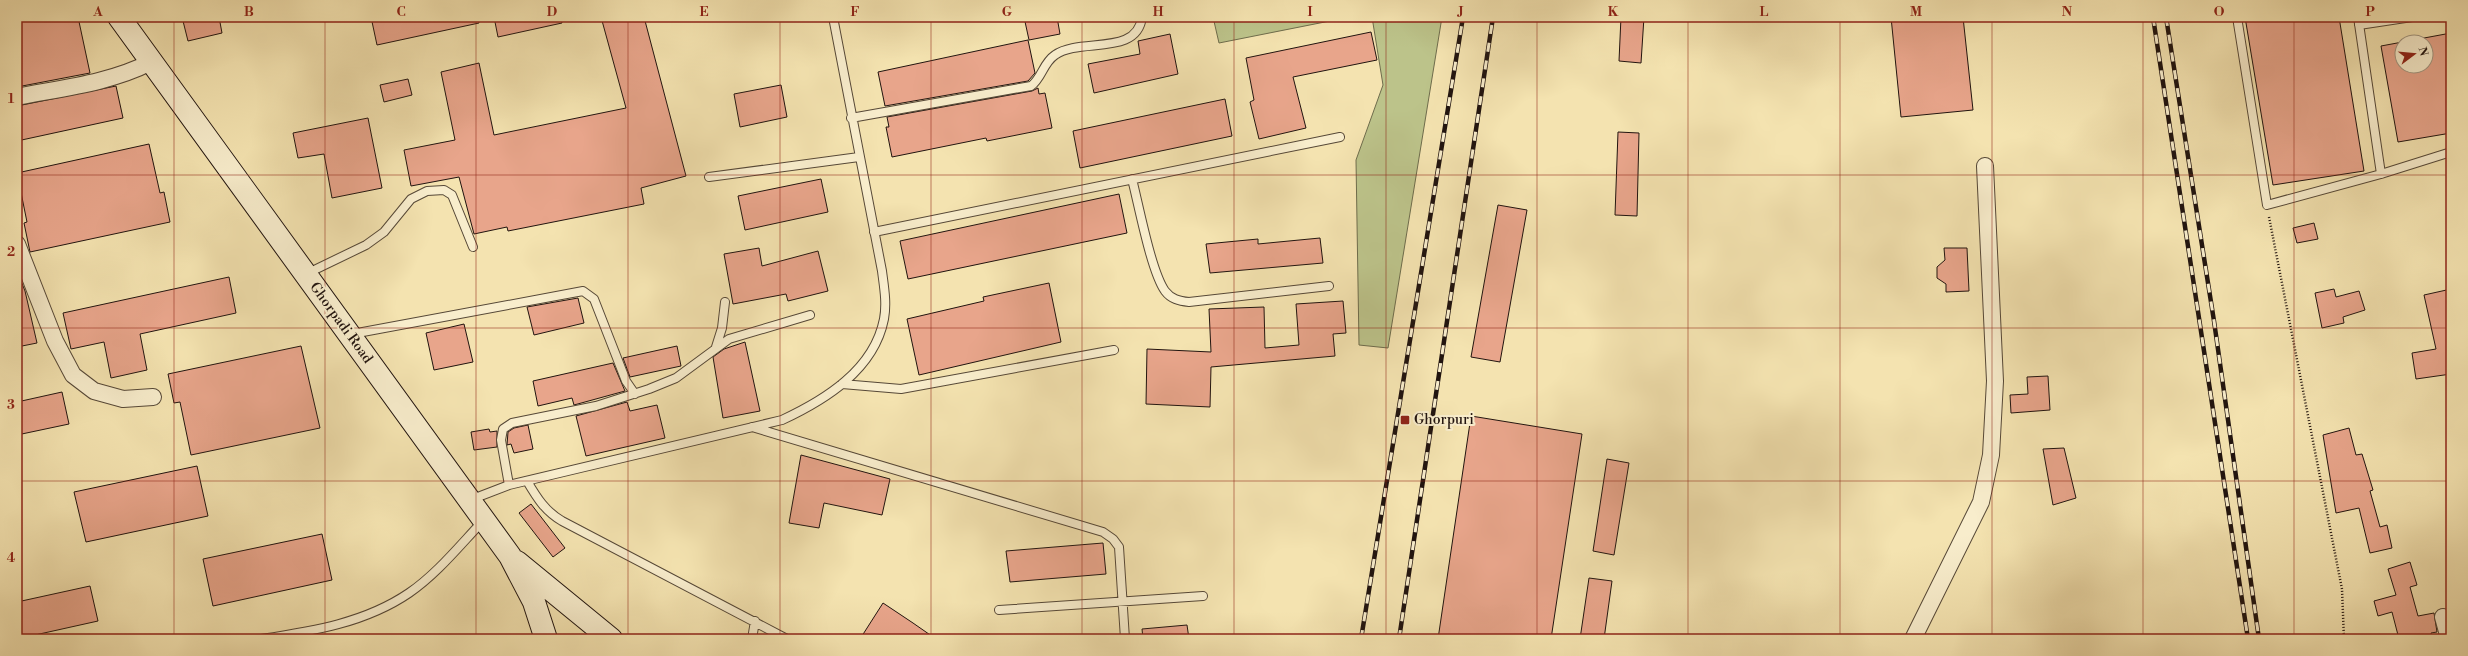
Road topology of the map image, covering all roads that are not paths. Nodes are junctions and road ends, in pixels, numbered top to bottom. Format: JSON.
{"nodes":[{"id":1,"x":119,"y":17,"type":"edge"},
{"id":2,"x":833,"y":17,"type":"edge"},
{"id":3,"x":1142,"y":17,"type":"edge"},
{"id":4,"x":2237,"y":17,"type":"edge"},
{"id":5,"x":2412,"y":17,"type":"edge"},
{"id":6,"x":2358,"y":21,"type":"edge"},
{"id":7,"x":151,"y":62,"type":"junction"},
{"id":8,"x":17,"y":97,"type":"edge"},
{"id":9,"x":851,"y":118,"type":"junction"},
{"id":10,"x":1340,"y":137,"type":"dead end"},
{"id":11,"x":2451,"y":152,"type":"edge"},
{"id":12,"x":859,"y":158,"type":"junction"},
{"id":13,"x":1985,"y":166,"type":"dead end"},
{"id":14,"x":2381,"y":174,"type":"junction"},
{"id":15,"x":709,"y":177,"type":"dead end"},
{"id":16,"x":1132,"y":179,"type":"junction"},
{"id":17,"x":874,"y":232,"type":"junction"},
{"id":18,"x":17,"y":244,"type":"edge"},
{"id":19,"x":473,"y":247,"type":"dead end"},
{"id":20,"x":306,"y":274,"type":"junction"},
{"id":21,"x":1329,"y":286,"type":"dead end"},
{"id":22,"x":725,"y":302,"type":"dead end"},
{"id":23,"x":810,"y":315,"type":"dead end"},
{"id":24,"x":349,"y":334,"type":"junction"},
{"id":25,"x":716,"y":347,"type":"junction"},
{"id":26,"x":1114,"y":350,"type":"dead end"},
{"id":27,"x":842,"y":384,"type":"junction"},
{"id":28,"x":635,"y":394,"type":"junction"},
{"id":29,"x":153,"y":396,"type":"dead end"},
{"id":30,"x":752,"y":426,"type":"junction"},
{"id":31,"x":527,"y":481,"type":"junction"},
{"id":32,"x":509,"y":485,"type":"junction"},
{"id":33,"x":469,"y":500,"type":"junction"},
{"id":34,"x":483,"y":521,"type":"junction"},
{"id":35,"x":510,"y":556,"type":"junction"},
{"id":36,"x":1203,"y":596,"type":"dead end"},
{"id":37,"x":1122,"y":601,"type":"junction"},
{"id":38,"x":999,"y":610,"type":"dead end"},
{"id":39,"x":2443,"y":617,"type":"dead end"},
{"id":40,"x":755,"y":621,"type":"junction"},
{"id":41,"x":261,"y":639,"type":"edge"},
{"id":42,"x":546,"y":639,"type":"edge"},
{"id":43,"x":611,"y":639,"type":"edge"},
{"id":44,"x":752,"y":639,"type":"edge"},
{"id":45,"x":787,"y":639,"type":"edge"},
{"id":46,"x":1125,"y":639,"type":"edge"},
{"id":47,"x":1913,"y":639,"type":"edge"},
{"id":48,"x":2449,"y":639,"type":"edge"}],
"edges":[{"from":1,"to":7,"type":"main road","name":"Ghorpadi Road"},
{"from":2,"to":9,"type":"lane"},
{"from":3,"to":9,"type":"lane"},
{"from":4,"to":14,"type":"lane"},
{"from":5,"to":6,"type":"lane"},
{"from":6,"to":14,"type":"lane"},
{"from":7,"to":8,"type":"street"},
{"from":7,"to":20,"type":"main road","name":"Ghorpadi Road"},
{"from":9,"to":12,"type":"lane"},
{"from":10,"to":16,"type":"lane"},
{"from":11,"to":14,"type":"lane"},
{"from":12,"to":15,"type":"lane"},
{"from":12,"to":17,"type":"lane"},
{"from":13,"to":47,"type":"street"},
{"from":16,"to":17,"type":"lane"},
{"from":16,"to":21,"type":"lane"},
{"from":17,"to":27,"type":"lane"},
{"from":18,"to":29,"type":"street"},
{"from":19,"to":20,"type":"lane"},
{"from":20,"to":24,"type":"main road","name":"Ghorpadi Road"},
{"from":22,"to":25,"type":"lane"},
{"from":23,"to":25,"type":"lane"},
{"from":24,"to":28,"type":"lane"},
{"from":24,"to":33,"type":"main road","name":"Ghorpadi Road"},
{"from":25,"to":28,"type":"lane"},
{"from":26,"to":27,"type":"lane"},
{"from":27,"to":30,"type":"lane"},
{"from":28,"to":32,"type":"lane"},
{"from":30,"to":31,"type":"lane"},
{"from":30,"to":37,"type":"lane"},
{"from":31,"to":32,"type":"lane"},
{"from":31,"to":40,"type":"lane"},
{"from":32,"to":33,"type":"lane"},
{"from":33,"to":34,"type":"main road","name":"Ghorpadi Road"},
{"from":34,"to":35,"type":"main road","name":"Ghorpadi Road"},
{"from":34,"to":41,"type":"lane"},
{"from":35,"to":42,"type":"main road","name":"Ghorpadi Road"},
{"from":35,"to":43,"type":"main road"},
{"from":36,"to":37,"type":"lane"},
{"from":37,"to":38,"type":"lane"},
{"from":37,"to":46,"type":"lane"},
{"from":39,"to":48,"type":"street"},
{"from":40,"to":44,"type":"lane"},
{"from":40,"to":45,"type":"lane"}]}
